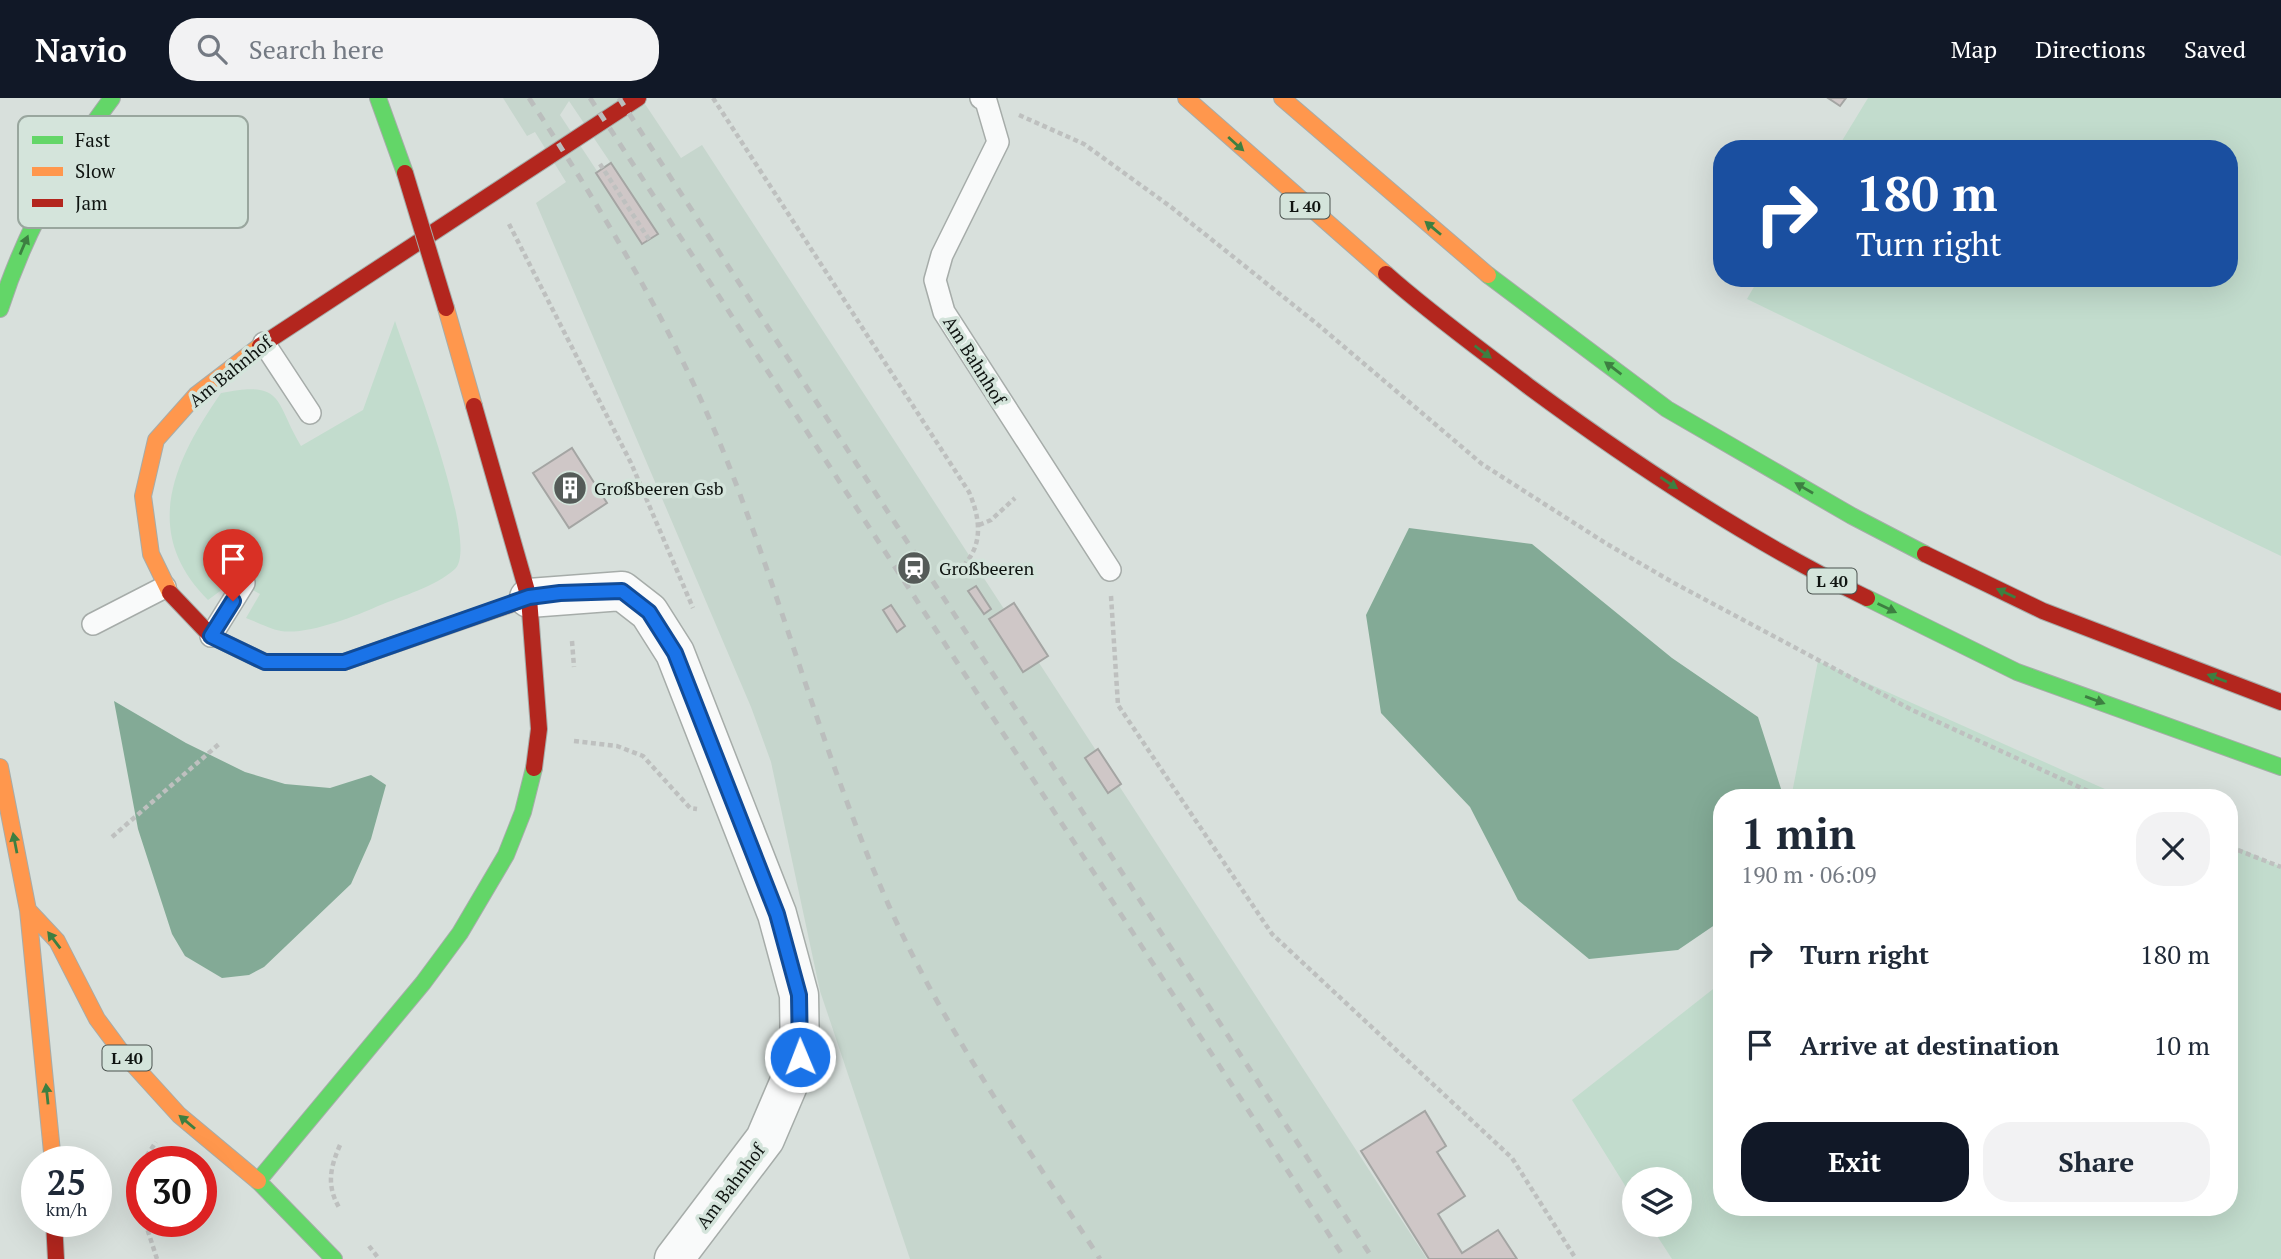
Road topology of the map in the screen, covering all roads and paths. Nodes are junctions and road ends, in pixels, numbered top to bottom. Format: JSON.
{"nodes":[{"id":1,"x":112,"y":98,"type":"edge"},
{"id":2,"x":378,"y":98,"type":"edge"},
{"id":3,"x":638,"y":98,"type":"edge"},
{"id":4,"x":713,"y":98,"type":"edge"},
{"id":5,"x":1186,"y":98,"type":"edge"},
{"id":6,"x":1282,"y":98,"type":"edge"},
{"id":7,"x":984,"y":99,"type":"edge"},
{"id":8,"x":100,"y":116,"type":"edge"},
{"id":9,"x":599,"y":163,"type":"dead end"},
{"id":10,"x":509,"y":223,"type":"dead end"},
{"id":11,"x":31,"y":228,"type":"edge"},
{"id":12,"x":650,"y":241,"type":"dead end"},
{"id":13,"x":0,"y":309,"type":"edge"},
{"id":14,"x":264,"y":343,"type":"junction"},
{"id":15,"x":310,"y":413,"type":"dead end"},
{"id":16,"x":1015,"y":498,"type":"dead end"},
{"id":17,"x":979,"y":525,"type":"junction"},
{"id":18,"x":963,"y":566,"type":"dead end"},
{"id":19,"x":1110,"y":570,"type":"joint"},
{"id":20,"x":244,"y":583,"type":"dead end"},
{"id":21,"x":165,"y":587,"type":"junction"},
{"id":22,"x":529,"y":597,"type":"junction"},
{"id":23,"x":695,"y":612,"type":"dead end"},
{"id":24,"x":93,"y":624,"type":"dead end"},
{"id":25,"x":211,"y":636,"type":"junction"},
{"id":26,"x":2281,"y":702,"type":"edge"},
{"id":27,"x":572,"y":741,"type":"dead end"},
{"id":28,"x":219,"y":744,"type":"dead end"},
{"id":29,"x":0,"y":766,"type":"edge"},
{"id":30,"x":2281,"y":767,"type":"edge"},
{"id":31,"x":2083,"y":789,"type":"edge"},
{"id":32,"x":732,"y":803,"type":"junction"},
{"id":33,"x":112,"y":837,"type":"dead end"},
{"id":34,"x":2238,"y":851,"type":"edge"},
{"id":35,"x":2281,"y":867,"type":"edge"},
{"id":36,"x":28,"y":910,"type":"junction"},
{"id":37,"x":344,"y":1137,"type":"dead end"},
{"id":38,"x":51,"y":1146,"type":"edge"},
{"id":39,"x":258,"y":1181,"type":"junction"},
{"id":40,"x":346,"y":1216,"type":"dead end"},
{"id":41,"x":54,"y":1237,"type":"edge"},
{"id":42,"x":150,"y":1237,"type":"edge"},
{"id":43,"x":368,"y":1244,"type":"dead end"},
{"id":44,"x":55,"y":1259,"type":"edge"},
{"id":45,"x":157,"y":1259,"type":"edge"},
{"id":46,"x":334,"y":1259,"type":"edge"},
{"id":47,"x":379,"y":1259,"type":"edge"},
{"id":48,"x":674,"y":1259,"type":"edge"},
{"id":49,"x":1576,"y":1259,"type":"edge"}],
"edges":[{"from":8,"to":1,"type":"main road","one_way":true},
{"from":2,"to":22,"type":"main road","bridge":true},
{"from":3,"to":14,"type":"main road","name":"Am Bahnhof"},
{"from":4,"to":17,"type":"path"},
{"from":5,"to":30,"type":"main road","number":"L 40","one_way":true},
{"from":26,"to":6,"type":"main road","one_way":true},
{"from":7,"to":19,"type":"lane","name":"Am Bahnhof"},
{"from":7,"to":31,"type":"path"},
{"from":9,"to":12,"type":"path"},
{"from":10,"to":23,"type":"path"},
{"from":13,"to":11,"type":"main road","one_way":true},
{"from":14,"to":15,"type":"lane"},
{"from":14,"to":21,"type":"main road","name":"Am Bahnhof"},
{"from":16,"to":17,"type":"path"},
{"from":17,"to":18,"type":"path"},
{"from":19,"to":49,"type":"path"},
{"from":20,"to":25,"type":"lane"},
{"from":21,"to":24,"type":"lane"},
{"from":21,"to":25,"type":"main road","name":"Am Bahnhof"},
{"from":22,"to":25,"type":"main road","name":"Am Bahnhof"},
{"from":22,"to":32,"type":"street","name":"Am Bahnhof"},
{"from":22,"to":39,"type":"main road"},
{"from":27,"to":32,"type":"path"},
{"from":28,"to":33,"type":"path"},
{"from":36,"to":29,"type":"main road","one_way":true},
{"from":32,"to":48,"type":"street","name":"Am Bahnhof"},
{"from":34,"to":35,"type":"path"},
{"from":38,"to":36,"type":"main road","one_way":true},
{"from":39,"to":36,"type":"main road","number":"L 40","one_way":true},
{"from":37,"to":40,"type":"path"},
{"from":39,"to":46,"type":"main road","number":"L 40"},
{"from":41,"to":44,"type":"main road"},
{"from":42,"to":45,"type":"path"},
{"from":43,"to":47,"type":"path"}]}
